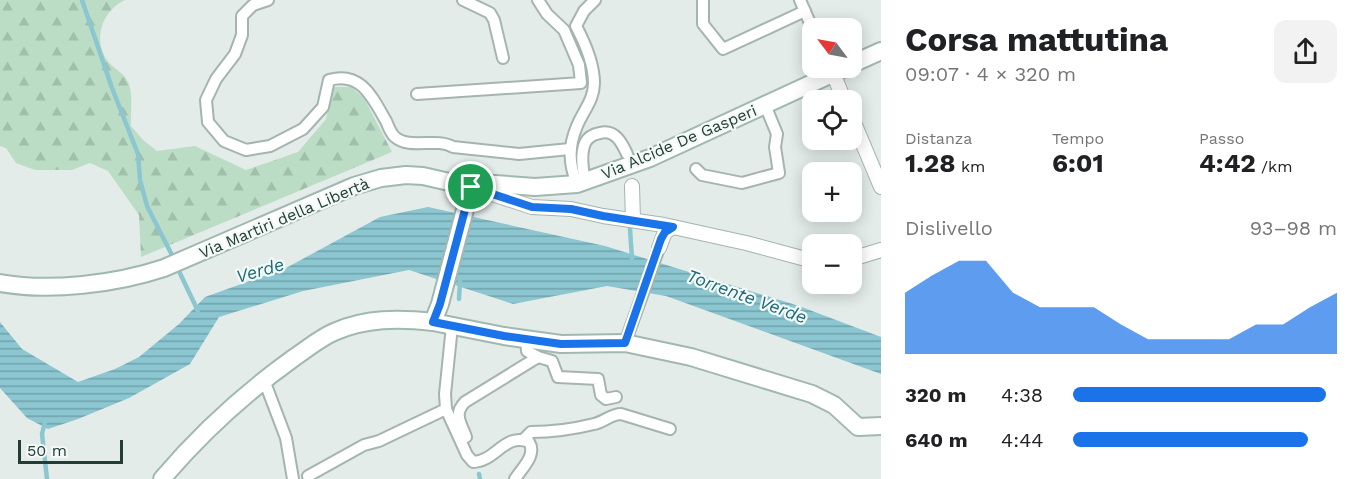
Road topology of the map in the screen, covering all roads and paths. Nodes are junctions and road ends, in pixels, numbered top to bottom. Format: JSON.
{"nodes":[{"id":1,"x":268,"y":0,"type":"edge"},
{"id":2,"x":463,"y":0,"type":"edge"},
{"id":3,"x":538,"y":0,"type":"edge"},
{"id":4,"x":595,"y":0,"type":"edge"},
{"id":5,"x":703,"y":0,"type":"edge"},
{"id":6,"x":800,"y":0,"type":"edge"},
{"id":7,"x":805,"y":11,"type":"junction"},
{"id":8,"x":808,"y":18,"type":"edge"},
{"id":9,"x":881,"y":51,"type":"edge"},
{"id":10,"x":503,"y":58,"type":"dead end"},
{"id":11,"x":862,"y":60,"type":"edge"},
{"id":12,"x":818,"y":78,"type":"edge"},
{"id":13,"x":417,"y":94,"type":"dead end"},
{"id":14,"x":765,"y":105,"type":"junction"},
{"id":15,"x":862,"y":142,"type":"edge"},
{"id":16,"x":570,"y":149,"type":"junction"},
{"id":17,"x":627,"y":154,"type":"dead end"},
{"id":18,"x":696,"y":169,"type":"dead end"},
{"id":19,"x":581,"y":183,"type":"junction"},
{"id":20,"x":632,"y":186,"type":"dead end"},
{"id":21,"x":881,"y":187,"type":"edge"},
{"id":22,"x":469,"y":193,"type":"junction"},
{"id":23,"x":633,"y":220,"type":"junction"},
{"id":24,"x":652,"y":223,"type":"junction"},
{"id":25,"x":673,"y":227,"type":"junction"},
{"id":26,"x":660,"y":244,"type":"junction"},
{"id":27,"x":881,"y":250,"type":"edge"},
{"id":28,"x":862,"y":256,"type":"edge"},
{"id":29,"x":802,"y":258,"type":"edge"},
{"id":30,"x":0,"y":283,"type":"edge"},
{"id":31,"x":433,"y":322,"type":"junction"},
{"id":32,"x":452,"y":326,"type":"junction"},
{"id":33,"x":526,"y":339,"type":"junction"},
{"id":34,"x":625,"y":343,"type":"junction"},
{"id":35,"x":537,"y":357,"type":"junction"},
{"id":36,"x":264,"y":380,"type":"junction"},
{"id":37,"x":616,"y":397,"type":"dead end"},
{"id":38,"x":446,"y":409,"type":"junction"},
{"id":39,"x":881,"y":426,"type":"edge"},
{"id":40,"x":670,"y":429,"type":"dead end"},
{"id":41,"x":523,"y":440,"type":"junction"},
{"id":42,"x":463,"y":445,"type":"junction"},
{"id":43,"x":308,"y":476,"type":"dead end"},
{"id":44,"x":162,"y":479,"type":"edge"},
{"id":45,"x":293,"y":479,"type":"edge"},
{"id":46,"x":516,"y":479,"type":"edge"}],
"edges":[{"from":1,"to":16,"type":"street"},
{"from":2,"to":10,"type":"street"},
{"from":3,"to":13,"type":"street"},
{"from":4,"to":16,"type":"street"},
{"from":5,"to":7,"type":"street"},
{"from":6,"to":7,"type":"street"},
{"from":7,"to":8,"type":"street"},
{"from":9,"to":11,"type":"main road"},
{"from":12,"to":14,"type":"main road","name":"Via Alcide De Gasperi"},
{"from":14,"to":18,"type":"street"},
{"from":14,"to":19,"type":"main road","name":"Via Alcide De Gasperi"},
{"from":15,"to":21,"type":"street"},
{"from":16,"to":19,"type":"street"},
{"from":17,"to":19,"type":"street"},
{"from":19,"to":22,"type":"main road","name":"Via Alcide De Gasperi"},
{"from":20,"to":23,"type":"street"},
{"from":22,"to":23,"type":"street","name":"Via Martiri della Libertà"},
{"from":22,"to":30,"type":"main road","name":"Via Martiri della Libertà"},
{"from":22,"to":31,"type":"main road"},
{"from":23,"to":24,"type":"street","name":"Via Martiri della Libertà"},
{"from":24,"to":25,"type":"street","name":"Via Martiri della Libertà"},
{"from":24,"to":26,"type":"street"},
{"from":25,"to":26,"type":"street"},
{"from":25,"to":29,"type":"street","name":"Via Martiri della Libertà"},
{"from":26,"to":34,"type":"street"},
{"from":27,"to":28,"type":"street"},
{"from":31,"to":32,"type":"main road"},
{"from":31,"to":36,"type":"main road"},
{"from":32,"to":33,"type":"main road"},
{"from":32,"to":38,"type":"street"},
{"from":33,"to":34,"type":"main road"},
{"from":33,"to":35,"type":"street"},
{"from":34,"to":39,"type":"main road"},
{"from":35,"to":37,"type":"street"},
{"from":35,"to":42,"type":"street"},
{"from":36,"to":44,"type":"main road"},
{"from":36,"to":45,"type":"street"},
{"from":38,"to":42,"type":"street"},
{"from":38,"to":43,"type":"street"},
{"from":40,"to":41,"type":"street"},
{"from":41,"to":42,"type":"street"},
{"from":41,"to":46,"type":"street"}]}
